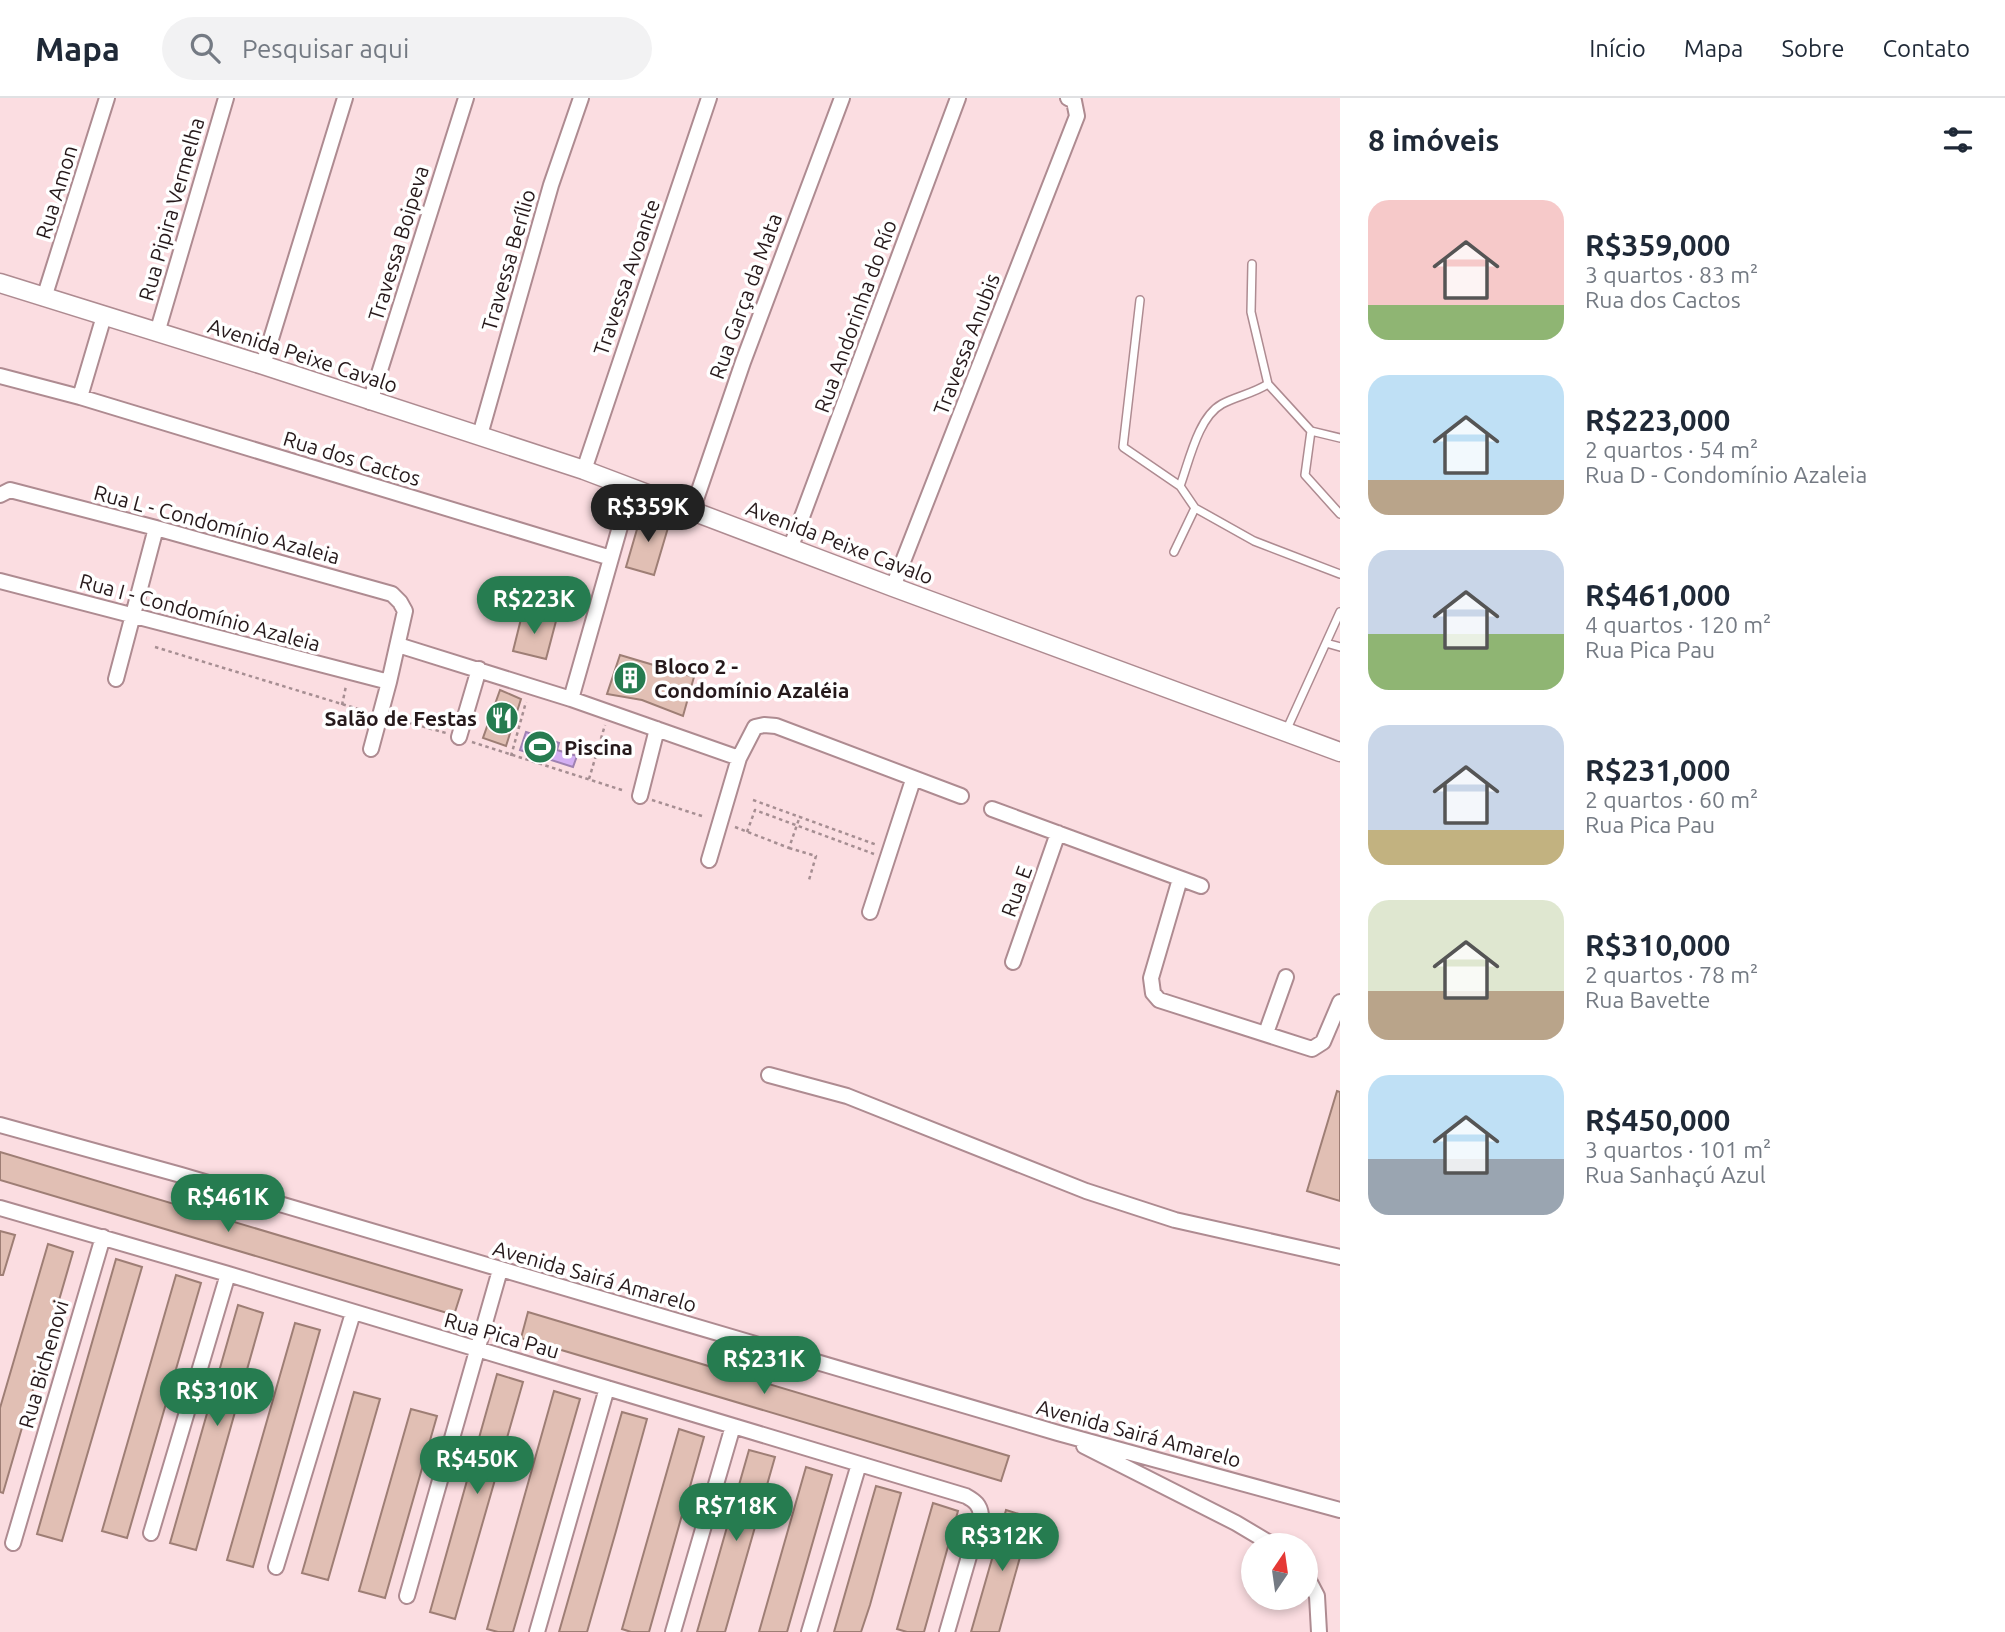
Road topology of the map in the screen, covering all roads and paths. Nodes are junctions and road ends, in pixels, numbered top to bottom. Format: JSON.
{"nodes":[{"id":1,"x":107,"y":98,"type":"edge"},
{"id":2,"x":226,"y":98,"type":"edge"},
{"id":3,"x":345,"y":98,"type":"edge"},
{"id":4,"x":466,"y":98,"type":"edge"},
{"id":5,"x":580,"y":98,"type":"edge"},
{"id":6,"x":709,"y":98,"type":"edge"},
{"id":7,"x":842,"y":98,"type":"edge"},
{"id":8,"x":958,"y":98,"type":"edge"},
{"id":9,"x":1068,"y":98,"type":"edge"},
{"id":10,"x":1252,"y":264,"type":"dead end"},
{"id":11,"x":0,"y":283,"type":"edge"},
{"id":12,"x":44,"y":298,"type":"junction"},
{"id":13,"x":1140,"y":300,"type":"dead end"},
{"id":14,"x":104,"y":316,"type":"junction"},
{"id":15,"x":157,"y":332,"type":"junction"},
{"id":16,"x":263,"y":365,"type":"junction"},
{"id":17,"x":0,"y":376,"type":"edge"},
{"id":18,"x":1268,"y":384,"type":"junction"},
{"id":19,"x":80,"y":397,"type":"junction"},
{"id":20,"x":370,"y":402,"type":"junction"},
{"id":21,"x":1311,"y":432,"type":"junction"},
{"id":22,"x":480,"y":435,"type":"junction"},
{"id":23,"x":1340,"y":438,"type":"edge"},
{"id":24,"x":583,"y":470,"type":"junction"},
{"id":25,"x":1180,"y":486,"type":"junction"},
{"id":26,"x":631,"y":488,"type":"junction"},
{"id":27,"x":5,"y":493,"type":"edge"},
{"id":28,"x":1195,"y":508,"type":"junction"},
{"id":29,"x":692,"y":511,"type":"junction"},
{"id":30,"x":1340,"y":514,"type":"edge"},
{"id":31,"x":156,"y":528,"type":"junction"},
{"id":32,"x":790,"y":549,"type":"junction"},
{"id":33,"x":1174,"y":552,"type":"dead end"},
{"id":34,"x":611,"y":558,"type":"junction"},
{"id":35,"x":1340,"y":573,"type":"edge"},
{"id":36,"x":0,"y":582,"type":"edge"},
{"id":37,"x":894,"y":587,"type":"junction"},
{"id":38,"x":1340,"y":612,"type":"edge"},
{"id":39,"x":132,"y":616,"type":"junction"},
{"id":40,"x":1326,"y":643,"type":"junction"},
{"id":41,"x":398,"y":645,"type":"junction"},
{"id":42,"x":155,"y":647,"type":"dead end"},
{"id":43,"x":1340,"y":647,"type":"edge"},
{"id":44,"x":479,"y":669,"type":"junction"},
{"id":45,"x":348,"y":672,"type":"junction"},
{"id":46,"x":116,"y":680,"type":"dead end"},
{"id":47,"x":389,"y":682,"type":"junction"},
{"id":48,"x":531,"y":686,"type":"junction"},
{"id":49,"x":572,"y":699,"type":"junction"},
{"id":50,"x":342,"y":705,"type":"junction"},
{"id":51,"x":609,"y":713,"type":"junction"},
{"id":52,"x":380,"y":715,"type":"junction"},
{"id":53,"x":657,"y":729,"type":"junction"},
{"id":54,"x":1286,"y":731,"type":"junction"},
{"id":55,"x":459,"y":737,"type":"junction"},
{"id":56,"x":370,"y":750,"type":"dead end"},
{"id":57,"x":1340,"y":752,"type":"edge"},
{"id":58,"x":511,"y":756,"type":"junction"},
{"id":59,"x":739,"y":758,"type":"junction"},
{"id":60,"x":589,"y":779,"type":"junction"},
{"id":61,"x":913,"y":780,"type":"junction"},
{"id":62,"x":640,"y":796,"type":"junction"},
{"id":63,"x":961,"y":796,"type":"dead end"},
{"id":64,"x":753,"y":800,"type":"dead end"},
{"id":65,"x":992,"y":809,"type":"dead end"},
{"id":66,"x":800,"y":816,"type":"junction"},
{"id":67,"x":719,"y":821,"type":"junction"},
{"id":68,"x":796,"y":826,"type":"junction"},
{"id":69,"x":747,"y":832,"type":"junction"},
{"id":70,"x":1058,"y":833,"type":"junction"},
{"id":71,"x":789,"y":848,"type":"junction"},
{"id":72,"x":709,"y":860,"type":"dead end"},
{"id":73,"x":1180,"y":879,"type":"junction"},
{"id":74,"x":809,"y":880,"type":"dead end"},
{"id":75,"x":1201,"y":886,"type":"dead end"},
{"id":76,"x":870,"y":912,"type":"dead end"},
{"id":77,"x":1013,"y":962,"type":"dead end"},
{"id":78,"x":1286,"y":977,"type":"dead end"},
{"id":79,"x":1340,"y":1002,"type":"edge"},
{"id":80,"x":1266,"y":1034,"type":"junction"},
{"id":81,"x":769,"y":1075,"type":"dead end"},
{"id":82,"x":0,"y":1125,"type":"edge"},
{"id":83,"x":0,"y":1208,"type":"edge"},
{"id":84,"x":103,"y":1237,"type":"junction"},
{"id":85,"x":1340,"y":1257,"type":"edge"},
{"id":86,"x":500,"y":1270,"type":"junction"},
{"id":87,"x":228,"y":1274,"type":"junction"},
{"id":88,"x":353,"y":1313,"type":"junction"},
{"id":89,"x":478,"y":1350,"type":"junction"},
{"id":90,"x":607,"y":1388,"type":"junction"},
{"id":91,"x":733,"y":1426,"type":"junction"},
{"id":92,"x":1058,"y":1433,"type":"junction"},
{"id":93,"x":859,"y":1464,"type":"junction"},
{"id":94,"x":1340,"y":1510,"type":"edge"},
{"id":95,"x":150,"y":1533,"type":"dead end"},
{"id":96,"x":1253,"y":1533,"type":"edge"},
{"id":97,"x":13,"y":1543,"type":"dead end"},
{"id":98,"x":276,"y":1567,"type":"dead end"},
{"id":99,"x":407,"y":1596,"type":"dead end"},
{"id":100,"x":1318,"y":1608,"type":"edge"},
{"id":101,"x":537,"y":1632,"type":"edge"},
{"id":102,"x":673,"y":1632,"type":"edge"},
{"id":103,"x":809,"y":1632,"type":"edge"},
{"id":104,"x":947,"y":1632,"type":"edge"},
{"id":105,"x":1320,"y":1632,"type":"edge"}],
"edges":[{"from":1,"to":12,"type":"street","name":"Rua Amon"},
{"from":2,"to":15,"type":"street","name":"Rua Pipira Vermelha"},
{"from":3,"to":16,"type":"street"},
{"from":4,"to":20,"type":"street","name":"Travessa Boipeva"},
{"from":5,"to":22,"type":"street","name":"Travessa Berílio"},
{"from":6,"to":24,"type":"street","name":"Travessa Avoante"},
{"from":7,"to":29,"type":"street","name":"Rua Garça da Mata"},
{"from":8,"to":32,"type":"street","name":"Rua Andorinha do Río"},
{"from":9,"to":37,"type":"street","name":"Travessa Anubis"},
{"from":10,"to":18,"type":"lane"},
{"from":11,"to":12,"type":"street","name":"Avenida Peixe Cavalo"},
{"from":12,"to":14,"type":"street","name":"Avenida Peixe Cavalo"},
{"from":13,"to":25,"type":"lane"},
{"from":14,"to":15,"type":"street","name":"Avenida Peixe Cavalo"},
{"from":14,"to":19,"type":"street"},
{"from":15,"to":16,"type":"street","name":"Avenida Peixe Cavalo"},
{"from":16,"to":20,"type":"street","name":"Avenida Peixe Cavalo"},
{"from":17,"to":19,"type":"street","name":"Rua dos Cactos"},
{"from":18,"to":21,"type":"lane"},
{"from":18,"to":25,"type":"lane"},
{"from":19,"to":34,"type":"street","name":"Rua dos Cactos"},
{"from":20,"to":22,"type":"street","name":"Avenida Peixe Cavalo"},
{"from":21,"to":23,"type":"lane"},
{"from":21,"to":30,"type":"lane"},
{"from":22,"to":24,"type":"street","name":"Avenida Peixe Cavalo"},
{"from":24,"to":26,"type":"street","name":"Avenida Peixe Cavalo"},
{"from":25,"to":28,"type":"lane"},
{"from":26,"to":29,"type":"street","name":"Avenida Peixe Cavalo"},
{"from":26,"to":34,"type":"street"},
{"from":27,"to":31,"type":"street","name":"Rua L - Condomínio Azaleia"},
{"from":28,"to":33,"type":"lane"},
{"from":28,"to":35,"type":"lane"},
{"from":29,"to":32,"type":"street","name":"Avenida Peixe Cavalo"},
{"from":31,"to":39,"type":"street"},
{"from":31,"to":41,"type":"street","name":"Rua L - Condomínio Azaleia"},
{"from":32,"to":37,"type":"street","name":"Avenida Peixe Cavalo"},
{"from":34,"to":49,"type":"street"},
{"from":36,"to":39,"type":"street","name":"Rua I - Condomínio Azaleia"},
{"from":37,"to":54,"type":"street","name":"Avenida Peixe Cavalo"},
{"from":38,"to":40,"type":"lane"},
{"from":39,"to":45,"type":"street","name":"Rua I - Condomínio Azaleia"},
{"from":39,"to":46,"type":"street"},
{"from":40,"to":43,"type":"lane"},
{"from":40,"to":54,"type":"lane"},
{"from":41,"to":44,"type":"street"},
{"from":41,"to":47,"type":"street"},
{"from":42,"to":50,"type":"path"},
{"from":44,"to":48,"type":"street"},
{"from":44,"to":55,"type":"street"},
{"from":45,"to":47,"type":"street","name":"Rua I - Condomínio Azaleia"},
{"from":45,"to":50,"type":"path"},
{"from":47,"to":52,"type":"street"},
{"from":48,"to":49,"type":"street"},
{"from":48,"to":58,"type":"path"},
{"from":49,"to":51,"type":"street"},
{"from":50,"to":52,"type":"path"},
{"from":51,"to":53,"type":"street"},
{"from":51,"to":60,"type":"path"},
{"from":52,"to":55,"type":"path"},
{"from":52,"to":56,"type":"street"},
{"from":53,"to":59,"type":"street"},
{"from":53,"to":62,"type":"street"},
{"from":54,"to":57,"type":"street","name":"Avenida Peixe Cavalo"},
{"from":55,"to":58,"type":"path"},
{"from":58,"to":60,"type":"path"},
{"from":59,"to":61,"type":"street"},
{"from":59,"to":67,"type":"street"},
{"from":60,"to":62,"type":"path"},
{"from":61,"to":63,"type":"street"},
{"from":61,"to":76,"type":"street"},
{"from":62,"to":67,"type":"path"},
{"from":64,"to":66,"type":"path"},
{"from":65,"to":70,"type":"street"},
{"from":66,"to":68,"type":"path"},
{"from":66,"to":68,"type":"path"},
{"from":67,"to":69,"type":"path"},
{"from":67,"to":72,"type":"street"},
{"from":68,"to":69,"type":"path"},
{"from":68,"to":71,"type":"path"},
{"from":69,"to":71,"type":"path"},
{"from":70,"to":73,"type":"street"},
{"from":70,"to":77,"type":"street","name":"Rua E"},
{"from":71,"to":74,"type":"path"},
{"from":73,"to":75,"type":"street"},
{"from":73,"to":80,"type":"street"},
{"from":78,"to":80,"type":"street"},
{"from":79,"to":80,"type":"street"},
{"from":81,"to":85,"type":"street"},
{"from":82,"to":86,"type":"street","name":"Avenida Sairá Amarelo"},
{"from":83,"to":84,"type":"street","name":"Rua Pica Pau"},
{"from":84,"to":87,"type":"street","name":"Rua Pica Pau"},
{"from":84,"to":97,"type":"street","name":"Rua Bichenovi"},
{"from":86,"to":89,"type":"street"},
{"from":86,"to":92,"type":"street","name":"Avenida Sairá Amarelo"},
{"from":87,"to":88,"type":"street","name":"Rua Pica Pau"},
{"from":87,"to":95,"type":"street"},
{"from":88,"to":89,"type":"street","name":"Rua Pica Pau"},
{"from":88,"to":98,"type":"street"},
{"from":89,"to":90,"type":"street","name":"Rua Pica Pau"},
{"from":89,"to":99,"type":"street"},
{"from":90,"to":91,"type":"street","name":"Rua Pica Pau"},
{"from":90,"to":101,"type":"street"},
{"from":91,"to":93,"type":"street","name":"Rua Pica Pau"},
{"from":91,"to":102,"type":"street"},
{"from":92,"to":94,"type":"street","name":"Avenida Sairá Amarelo"},
{"from":92,"to":96,"type":"street"},
{"from":93,"to":103,"type":"street"},
{"from":93,"to":104,"type":"street","name":"Rua Pica Pau"},
{"from":100,"to":105,"type":"street"}]}
